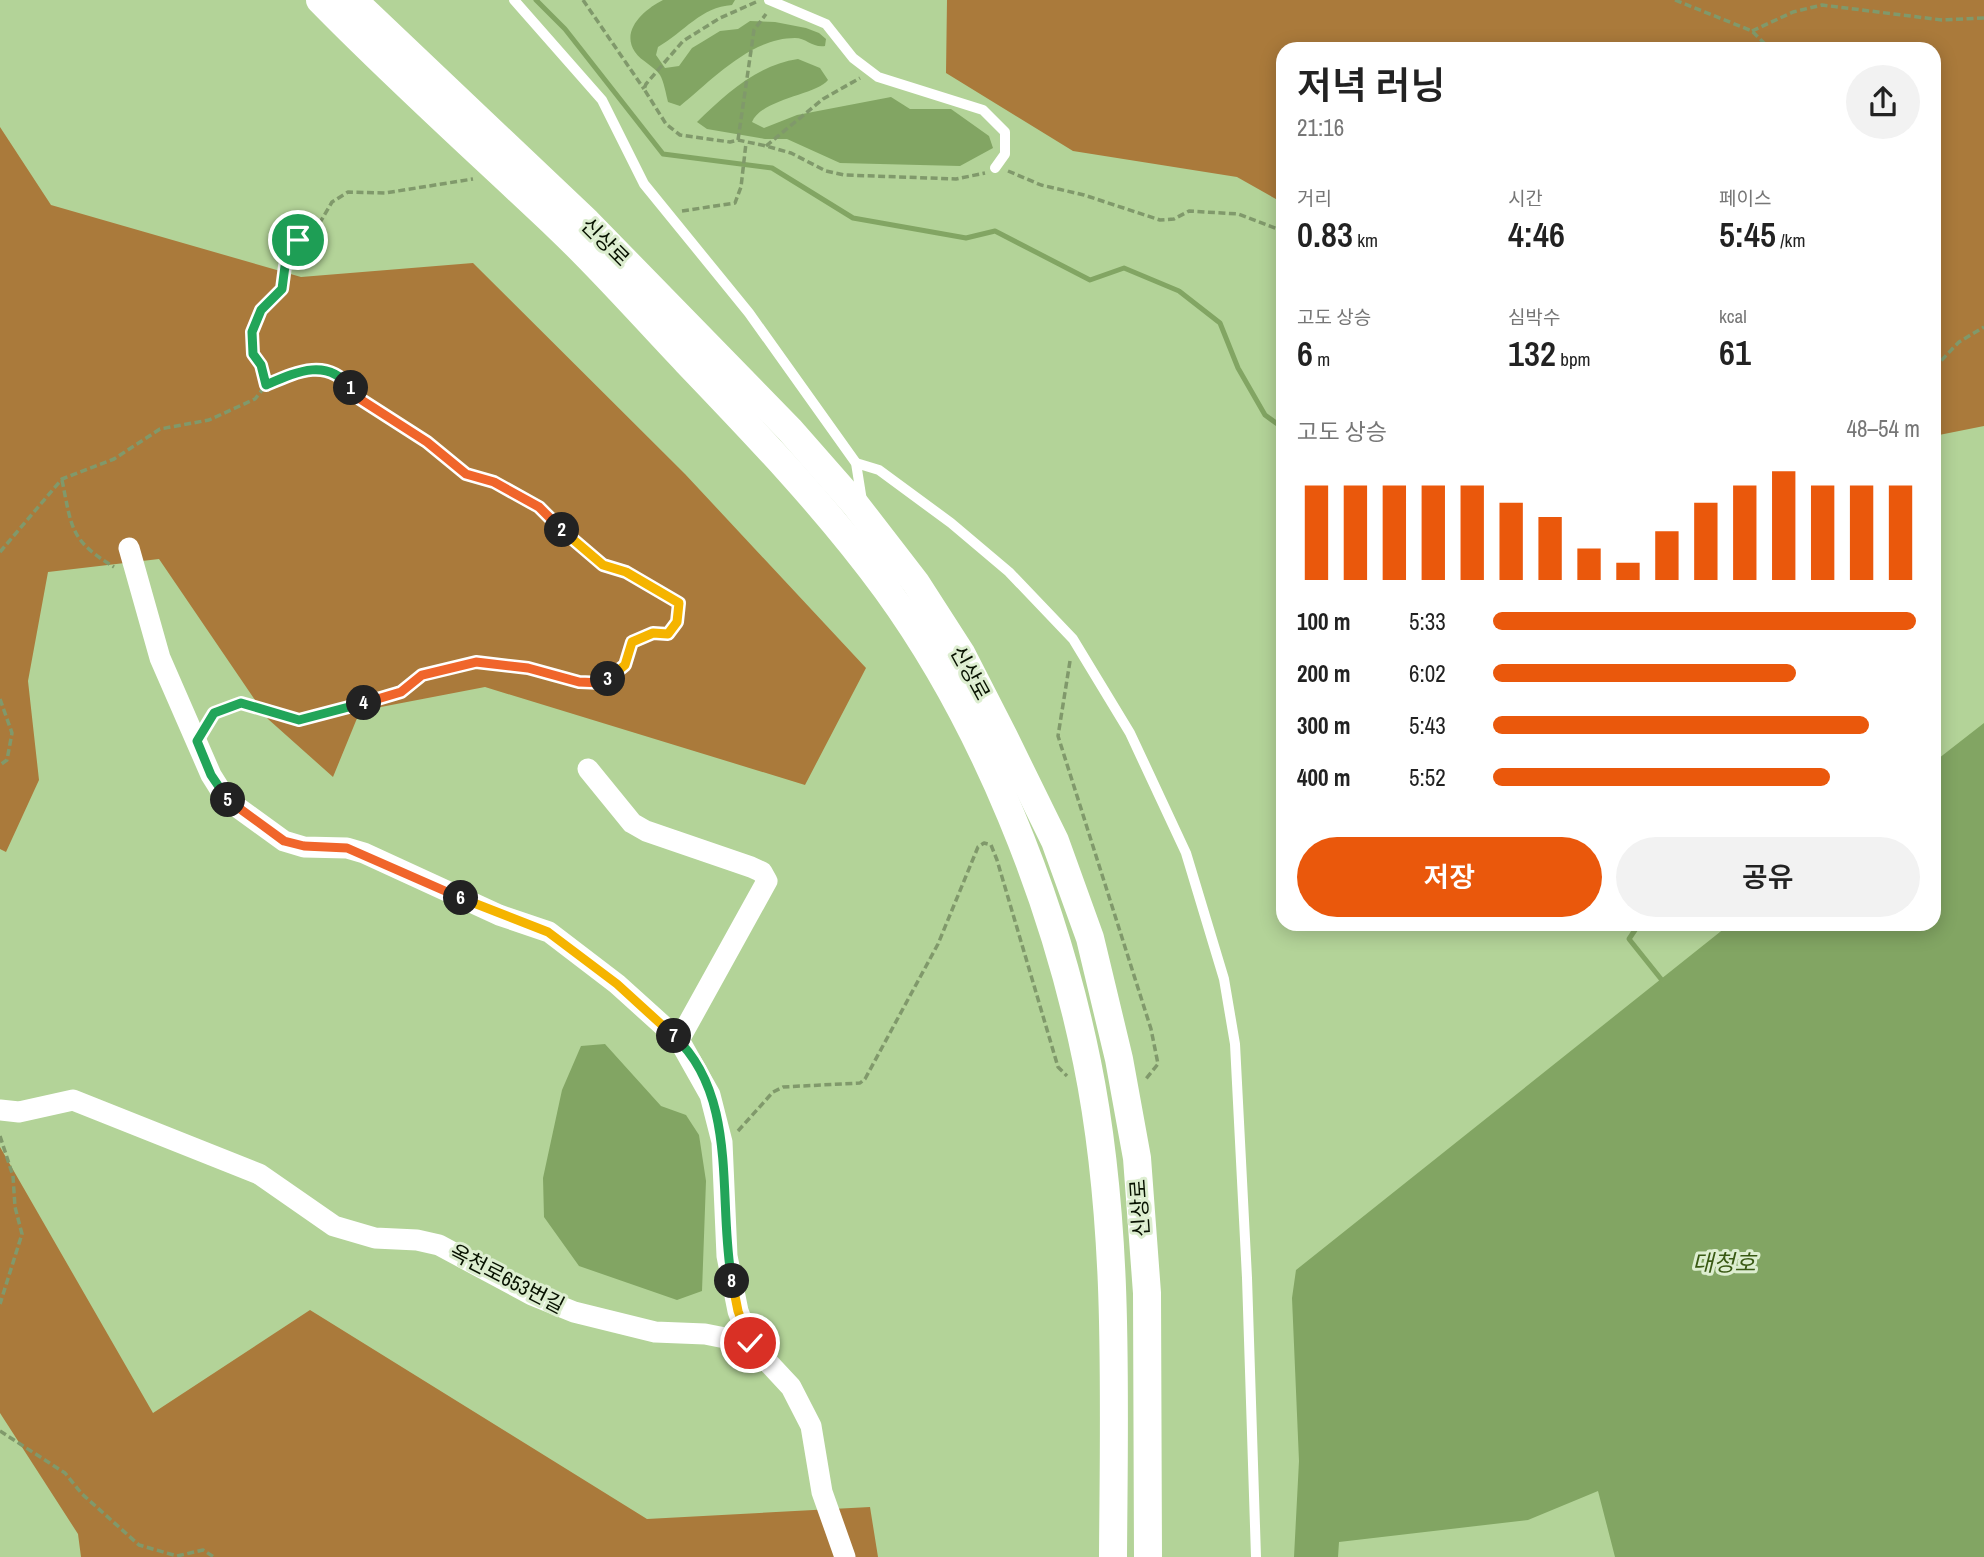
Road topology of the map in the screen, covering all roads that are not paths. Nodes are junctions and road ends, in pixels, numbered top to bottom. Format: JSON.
{"nodes":[{"id":1,"x":320,"y":0,"type":"edge"},
{"id":2,"x":353,"y":0,"type":"edge"},
{"id":3,"x":514,"y":0,"type":"edge"},
{"id":4,"x":769,"y":0,"type":"edge"},
{"id":5,"x":995,"y":168,"type":"road end"},
{"id":6,"x":856,"y":463,"type":"junction"},
{"id":7,"x":865,"y":517,"type":"junction"},
{"id":8,"x":129,"y":548,"type":"dead end"},
{"id":9,"x":588,"y":769,"type":"dead end"},
{"id":10,"x":679,"y":1040,"type":"junction"},
{"id":11,"x":0,"y":1110,"type":"edge"},
{"id":12,"x":750,"y":1343,"type":"junction"},
{"id":13,"x":1256,"y":1556,"type":"edge"},
{"id":14,"x":845,"y":1557,"type":"edge"},
{"id":15,"x":1113,"y":1557,"type":"edge"},
{"id":16,"x":1148,"y":1557,"type":"edge"}],
"edges":[{"from":1,"to":15,"type":"street","name":"신상로"},
{"from":2,"to":7,"type":"street","name":"신상로"},
{"from":3,"to":6,"type":"lane"},
{"from":4,"to":5,"type":"lane"},
{"from":6,"to":7,"type":"lane"},
{"from":6,"to":13,"type":"lane"},
{"from":7,"to":16,"type":"street","name":"신상로"},
{"from":8,"to":10,"type":"street"},
{"from":9,"to":10,"type":"street"},
{"from":10,"to":12,"type":"street"},
{"from":11,"to":12,"type":"street","name":"옥천로653번길"},
{"from":12,"to":14,"type":"street"}]}
